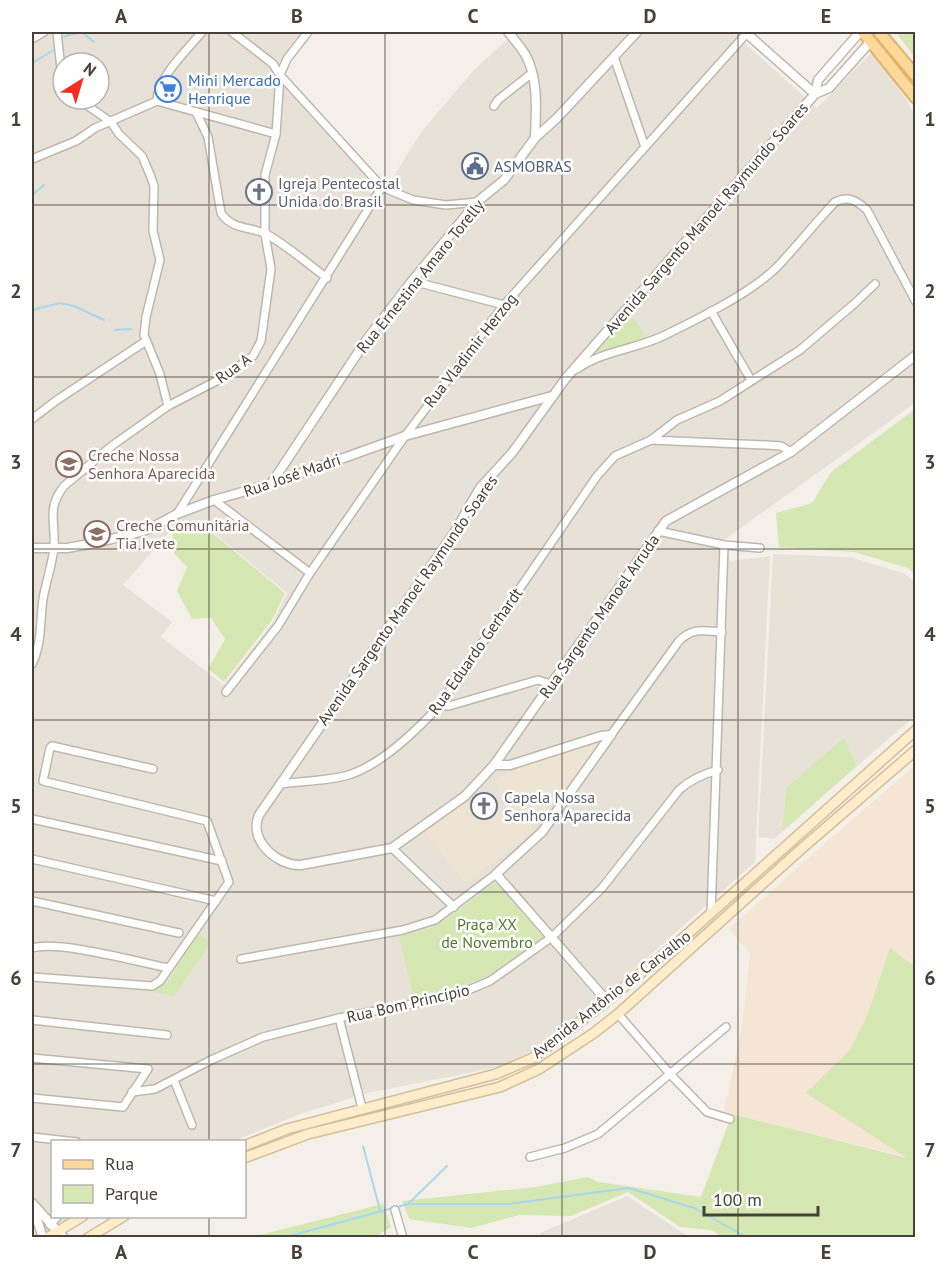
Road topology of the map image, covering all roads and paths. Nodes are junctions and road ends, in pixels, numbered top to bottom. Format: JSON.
{"nodes":[{"id":1,"x":44,"y":32,"type":"edge"},
{"id":2,"x":57,"y":32,"type":"edge"},
{"id":3,"x":202,"y":32,"type":"edge"},
{"id":4,"x":232,"y":32,"type":"edge"},
{"id":5,"x":308,"y":32,"type":"edge"},
{"id":6,"x":508,"y":32,"type":"edge"},
{"id":7,"x":638,"y":32,"type":"edge"},
{"id":8,"x":746,"y":32,"type":"edge"},
{"id":9,"x":861,"y":32,"type":"edge"},
{"id":10,"x":879,"y":32,"type":"edge"},
{"id":11,"x":870,"y":36,"type":"edge"},
{"id":12,"x":32,"y":39,"type":"edge"},
{"id":13,"x":59,"y":51,"type":"edge"},
{"id":14,"x":615,"y":57,"type":"junction"},
{"id":15,"x":532,"y":73,"type":"junction"},
{"id":16,"x":280,"y":75,"type":"junction"},
{"id":17,"x":915,"y":76,"type":"edge"},
{"id":18,"x":815,"y":94,"type":"junction"},
{"id":19,"x":915,"y":98,"type":"edge"},
{"id":20,"x":157,"y":101,"type":"junction"},
{"id":21,"x":494,"y":106,"type":"dead end"},
{"id":22,"x":95,"y":111,"type":"edge"},
{"id":23,"x":195,"y":112,"type":"junction"},
{"id":24,"x":111,"y":122,"type":"junction"},
{"id":25,"x":276,"y":134,"type":"junction"},
{"id":26,"x":535,"y":138,"type":"junction"},
{"id":27,"x":645,"y":147,"type":"junction"},
{"id":28,"x":32,"y":159,"type":"edge"},
{"id":29,"x":382,"y":188,"type":"junction"},
{"id":30,"x":477,"y":202,"type":"junction"},
{"id":31,"x":265,"y":234,"type":"junction"},
{"id":32,"x":327,"y":278,"type":"junction"},
{"id":33,"x":412,"y":282,"type":"junction"},
{"id":34,"x":875,"y":284,"type":"dead end"},
{"id":35,"x":915,"y":302,"type":"edge"},
{"id":36,"x":504,"y":305,"type":"junction"},
{"id":37,"x":711,"y":311,"type":"junction"},
{"id":38,"x":146,"y":340,"type":"junction"},
{"id":39,"x":915,"y":355,"type":"edge"},
{"id":40,"x":566,"y":378,"type":"junction"},
{"id":41,"x":751,"y":380,"type":"junction"},
{"id":42,"x":552,"y":396,"type":"junction"},
{"id":43,"x":168,"y":406,"type":"junction"},
{"id":44,"x":32,"y":419,"type":"edge"},
{"id":45,"x":405,"y":436,"type":"junction"},
{"id":46,"x":651,"y":440,"type":"junction"},
{"id":47,"x":791,"y":452,"type":"junction"},
{"id":48,"x":271,"y":484,"type":"junction"},
{"id":49,"x":214,"y":500,"type":"junction"},
{"id":50,"x":177,"y":514,"type":"junction"},
{"id":51,"x":658,"y":531,"type":"junction"},
{"id":52,"x":724,"y":545,"type":"junction"},
{"id":53,"x":32,"y":548,"type":"edge"},
{"id":54,"x":54,"y":548,"type":"junction"},
{"id":55,"x":760,"y":548,"type":"dead end"},
{"id":56,"x":310,"y":573,"type":"junction"},
{"id":57,"x":722,"y":632,"type":"junction"},
{"id":58,"x":35,"y":651,"type":"edge"},
{"id":59,"x":32,"y":664,"type":"edge"},
{"id":60,"x":551,"y":684,"type":"junction"},
{"id":61,"x":226,"y":692,"type":"dead end"},
{"id":62,"x":439,"y":706,"type":"junction"},
{"id":63,"x":915,"y":730,"type":"edge"},
{"id":64,"x":611,"y":735,"type":"junction"},
{"id":65,"x":915,"y":750,"type":"edge"},
{"id":66,"x":494,"y":765,"type":"junction"},
{"id":67,"x":153,"y":769,"type":"dead end"},
{"id":68,"x":717,"y":770,"type":"junction"},
{"id":69,"x":280,"y":784,"type":"junction"},
{"id":70,"x":32,"y":819,"type":"edge"},
{"id":71,"x":392,"y":848,"type":"junction"},
{"id":72,"x":32,"y":859,"type":"edge"},
{"id":73,"x":222,"y":861,"type":"junction"},
{"id":74,"x":291,"y":865,"type":"joint"},
{"id":75,"x":496,"y":874,"type":"junction"},
{"id":76,"x":32,"y":901,"type":"edge"},
{"id":77,"x":216,"y":901,"type":"junction"},
{"id":78,"x":454,"y":907,"type":"junction"},
{"id":79,"x":711,"y":914,"type":"junction"},
{"id":80,"x":179,"y":933,"type":"dead end"},
{"id":81,"x":552,"y":937,"type":"junction"},
{"id":82,"x":32,"y":948,"type":"edge"},
{"id":83,"x":241,"y":959,"type":"dead end"},
{"id":84,"x":169,"y":968,"type":"junction"},
{"id":85,"x":32,"y":977,"type":"edge"},
{"id":86,"x":622,"y":988,"type":"junction"},
{"id":87,"x":607,"y":1001,"type":"junction"},
{"id":88,"x":618,"y":1014,"type":"junction"},
{"id":89,"x":339,"y":1018,"type":"junction"},
{"id":90,"x":32,"y":1020,"type":"edge"},
{"id":91,"x":605,"y":1025,"type":"junction"},
{"id":92,"x":726,"y":1027,"type":"dead end"},
{"id":93,"x":167,"y":1035,"type":"dead end"},
{"id":94,"x":32,"y":1058,"type":"edge"},
{"id":95,"x":671,"y":1075,"type":"junction"},
{"id":96,"x":174,"y":1080,"type":"junction"},
{"id":97,"x":132,"y":1092,"type":"junction"},
{"id":98,"x":32,"y":1098,"type":"edge"},
{"id":99,"x":362,"y":1108,"type":"junction"},
{"id":100,"x":730,"y":1119,"type":"dead end"},
{"id":101,"x":192,"y":1125,"type":"dead end"},
{"id":102,"x":32,"y":1137,"type":"edge"},
{"id":103,"x":59,"y":1140,"type":"edge"},
{"id":104,"x":246,"y":1145,"type":"edge"},
{"id":105,"x":246,"y":1157,"type":"edge"},
{"id":106,"x":530,"y":1157,"type":"dead end"},
{"id":107,"x":32,"y":1203,"type":"edge"},
{"id":108,"x":395,"y":1210,"type":"dead end"},
{"id":109,"x":36,"y":1216,"type":"edge"},
{"id":110,"x":80,"y":1218,"type":"edge"},
{"id":111,"x":121,"y":1218,"type":"edge"},
{"id":112,"x":57,"y":1231,"type":"edge"},
{"id":113,"x":92,"y":1236,"type":"edge"},
{"id":114,"x":45,"y":1238,"type":"edge"},
{"id":115,"x":403,"y":1238,"type":"edge"}],
"edges":[{"from":1,"to":12,"type":"street"},
{"from":2,"to":13,"type":"street"},
{"from":3,"to":20,"type":"street"},
{"from":4,"to":16,"type":"street"},
{"from":5,"to":16,"type":"street"},
{"from":6,"to":15,"type":"street"},
{"from":7,"to":14,"type":"street","name":"Rua Ernestina Amaro Torelly"},
{"from":8,"to":18,"type":"street"},
{"from":8,"to":27,"type":"street","name":"Rua Vladimir Herzog"},
{"from":9,"to":11,"type":"main road"},
{"from":9,"to":18,"type":"street","name":"Avenida Sargento Manoel Raymundo Soares"},
{"from":10,"to":17,"type":"main road"},
{"from":11,"to":18,"type":"street","name":"Avenida Sargento Manoel Raymundo Soares"},
{"from":11,"to":19,"type":"main road"},
{"from":14,"to":26,"type":"street","name":"Rua Ernestina Amaro Torelly"},
{"from":14,"to":27,"type":"street"},
{"from":15,"to":21,"type":"street"},
{"from":15,"to":26,"type":"street"},
{"from":16,"to":25,"type":"street","name":"Rua A"},
{"from":16,"to":29,"type":"street"},
{"from":18,"to":40,"type":"street","name":"Avenida Sargento Manoel Raymundo Soares"},
{"from":20,"to":23,"type":"street"},
{"from":20,"to":24,"type":"street"},
{"from":22,"to":24,"type":"street"},
{"from":23,"to":25,"type":"street"},
{"from":23,"to":31,"type":"street"},
{"from":24,"to":28,"type":"street"},
{"from":24,"to":38,"type":"street"},
{"from":25,"to":31,"type":"street","name":"Rua A"},
{"from":26,"to":30,"type":"street","name":"Rua Ernestina Amaro Torelly"},
{"from":27,"to":36,"type":"street","name":"Rua Vladimir Herzog"},
{"from":29,"to":30,"type":"street"},
{"from":29,"to":32,"type":"street"},
{"from":30,"to":33,"type":"street","name":"Rua Ernestina Amaro Torelly"},
{"from":31,"to":32,"type":"street"},
{"from":31,"to":43,"type":"street","name":"Rua A"},
{"from":32,"to":50,"type":"street"},
{"from":33,"to":36,"type":"street"},
{"from":33,"to":48,"type":"street","name":"Rua Ernestina Amaro Torelly"},
{"from":34,"to":41,"type":"street"},
{"from":35,"to":37,"type":"street"},
{"from":36,"to":45,"type":"street","name":"Rua Vladimir Herzog"},
{"from":37,"to":40,"type":"street"},
{"from":37,"to":41,"type":"street"},
{"from":38,"to":43,"type":"street"},
{"from":38,"to":44,"type":"street"},
{"from":39,"to":47,"type":"street","name":"Rua Sargento Manoel Arruda"},
{"from":40,"to":42,"type":"street","name":"Avenida Sargento Manoel Raymundo Soares"},
{"from":41,"to":46,"type":"street"},
{"from":42,"to":45,"type":"street","name":"Rua José Madri"},
{"from":42,"to":69,"type":"street","name":"Avenida Sargento Manoel Raymundo Soares"},
{"from":43,"to":54,"type":"street","name":"Rua A"},
{"from":45,"to":48,"type":"street","name":"Rua José Madri"},
{"from":45,"to":56,"type":"street","name":"Rua Vladimir Herzog"},
{"from":46,"to":47,"type":"street"},
{"from":46,"to":62,"type":"street","name":"Rua Eduardo Gerhardt"},
{"from":47,"to":51,"type":"street","name":"Rua Sargento Manoel Arruda"},
{"from":48,"to":49,"type":"street","name":"Rua José Madri"},
{"from":49,"to":50,"type":"street","name":"Rua José Madri"},
{"from":49,"to":56,"type":"street"},
{"from":50,"to":54,"type":"street","name":"Rua José Madri"},
{"from":51,"to":52,"type":"street"},
{"from":51,"to":60,"type":"street","name":"Rua Sargento Manoel Arruda"},
{"from":52,"to":55,"type":"street"},
{"from":52,"to":57,"type":"street"},
{"from":53,"to":54,"type":"street","name":"Rua José Madri"},
{"from":54,"to":58,"type":"street","name":"Rua A"},
{"from":56,"to":61,"type":"street","name":"Rua Vladimir Herzog"},
{"from":57,"to":64,"type":"street"},
{"from":57,"to":68,"type":"street"},
{"from":58,"to":59,"type":"street"},
{"from":60,"to":62,"type":"street"},
{"from":60,"to":66,"type":"street","name":"Rua Sargento Manoel Arruda"},
{"from":62,"to":69,"type":"street","name":"Rua Eduardo Gerhardt"},
{"from":63,"to":79,"type":"main road","name":"Avenida Antônio de Carvalho"},
{"from":64,"to":66,"type":"street"},
{"from":64,"to":75,"type":"street"},
{"from":65,"to":88,"type":"main road","name":"Avenida Antônio de Carvalho"},
{"from":66,"to":71,"type":"street","name":"Rua Sargento Manoel Arruda"},
{"from":67,"to":73,"type":"street"},
{"from":68,"to":79,"type":"street"},
{"from":68,"to":81,"type":"street","name":"Rua Bom Princípio"},
{"from":69,"to":74,"type":"street","name":"Avenida Sargento Manoel Raymundo Soares"},
{"from":70,"to":73,"type":"street"},
{"from":71,"to":74,"type":"street","name":"Rua Sargento Manoel Arruda"},
{"from":71,"to":78,"type":"street"},
{"from":72,"to":77,"type":"street"},
{"from":73,"to":77,"type":"street"},
{"from":75,"to":78,"type":"street"},
{"from":75,"to":81,"type":"street"},
{"from":76,"to":80,"type":"street"},
{"from":77,"to":84,"type":"street"},
{"from":78,"to":83,"type":"street"},
{"from":79,"to":86,"type":"main road","name":"Avenida Antônio de Carvalho"},
{"from":81,"to":87,"type":"street"},
{"from":81,"to":89,"type":"street","name":"Rua Bom Princípio"},
{"from":82,"to":84,"type":"street"},
{"from":84,"to":85,"type":"street"},
{"from":86,"to":87,"type":"main road","name":"Avenida Antônio de Carvalho"},
{"from":86,"to":88,"type":"main road"},
{"from":87,"to":91,"type":"main road"},
{"from":87,"to":99,"type":"main road","name":"Avenida Antônio de Carvalho"},
{"from":88,"to":91,"type":"main road","name":"Avenida Antônio de Carvalho"},
{"from":88,"to":95,"type":"street"},
{"from":89,"to":96,"type":"street","name":"Rua Bom Princípio"},
{"from":89,"to":99,"type":"street"},
{"from":90,"to":93,"type":"street"},
{"from":91,"to":105,"type":"main road","name":"Avenida Antônio de Carvalho"},
{"from":92,"to":95,"type":"street"},
{"from":94,"to":97,"type":"street"},
{"from":95,"to":100,"type":"street"},
{"from":95,"to":106,"type":"street"},
{"from":96,"to":97,"type":"street","name":"Rua Bom Princípio"},
{"from":96,"to":101,"type":"street"},
{"from":97,"to":98,"type":"street"},
{"from":99,"to":104,"type":"main road","name":"Avenida Antônio de Carvalho"},
{"from":102,"to":103,"type":"street"},
{"from":107,"to":109,"type":"street"},
{"from":108,"to":115,"type":"street"},
{"from":109,"to":112,"type":"street"},
{"from":109,"to":114,"type":"street"},
{"from":110,"to":112,"type":"main road"},
{"from":111,"to":113,"type":"main road"},
{"from":112,"to":114,"type":"main road"}]}
